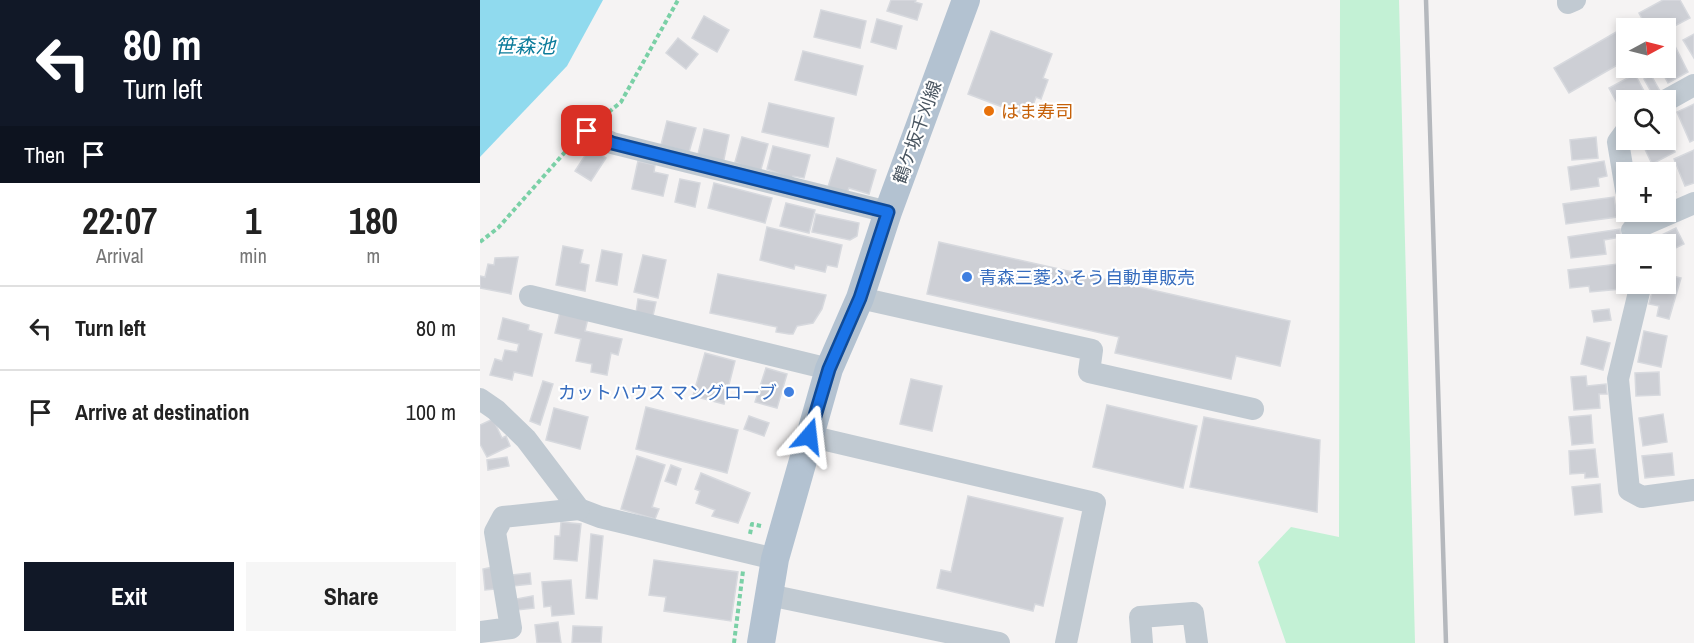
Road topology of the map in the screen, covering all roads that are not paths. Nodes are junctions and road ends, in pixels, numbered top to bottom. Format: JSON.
{"nodes":[{"id":1,"x":966,"y":0,"type":"edge"},
{"id":2,"x":1568,"y":0,"type":"edge"},
{"id":3,"x":1575,"y":0,"type":"edge"},
{"id":4,"x":1694,"y":85,"type":"edge"},
{"id":5,"x":1676,"y":95,"type":"edge"},
{"id":6,"x":587,"y":131,"type":"dead end"},
{"id":7,"x":1694,"y":203,"type":"edge"},
{"id":8,"x":888,"y":212,"type":"junction"},
{"id":9,"x":1632,"y":229,"type":"edge"},
{"id":10,"x":1639,"y":294,"type":"edge"},
{"id":11,"x":530,"y":296,"type":"dead end"},
{"id":12,"x":860,"y":298,"type":"junction"},
{"id":13,"x":829,"y":369,"type":"junction"},
{"id":14,"x":480,"y":399,"type":"edge"},
{"id":15,"x":1253,"y":409,"type":"dead end"},
{"id":16,"x":809,"y":436,"type":"junction"},
{"id":17,"x":1694,"y":490,"type":"edge"},
{"id":18,"x":579,"y":508,"type":"junction"},
{"id":19,"x":775,"y":559,"type":"junction"},
{"id":20,"x":769,"y":596,"type":"junction"},
{"id":21,"x":480,"y":632,"type":"edge"},
{"id":22,"x":761,"y":643,"type":"edge"},
{"id":23,"x":999,"y":643,"type":"edge"},
{"id":24,"x":1066,"y":643,"type":"edge"},
{"id":25,"x":1142,"y":643,"type":"edge"},
{"id":26,"x":1197,"y":643,"type":"edge"}],
"edges":[{"from":1,"to":8,"type":"main road","name":"鶴ケ坂千刈線"},
{"from":2,"to":3,"type":"street"},
{"from":4,"to":5,"type":"street"},
{"from":6,"to":8,"type":"street"},
{"from":7,"to":9,"type":"street"},
{"from":8,"to":12,"type":"main road","name":"鶴ケ坂千刈線"},
{"from":10,"to":17,"type":"street"},
{"from":11,"to":13,"type":"street"},
{"from":12,"to":13,"type":"main road","name":"鶴ケ坂千刈線"},
{"from":12,"to":15,"type":"street"},
{"from":13,"to":16,"type":"main road","name":"鶴ケ坂千刈線"},
{"from":14,"to":18,"type":"street"},
{"from":16,"to":19,"type":"main road","name":"鶴ケ坂千刈線"},
{"from":16,"to":24,"type":"street"},
{"from":18,"to":19,"type":"street"},
{"from":18,"to":21,"type":"street"},
{"from":19,"to":20,"type":"main road","name":"鶴ケ坂千刈線"},
{"from":20,"to":22,"type":"main road","name":"鶴ケ坂千刈線"},
{"from":20,"to":23,"type":"street"},
{"from":25,"to":26,"type":"street"}]}
